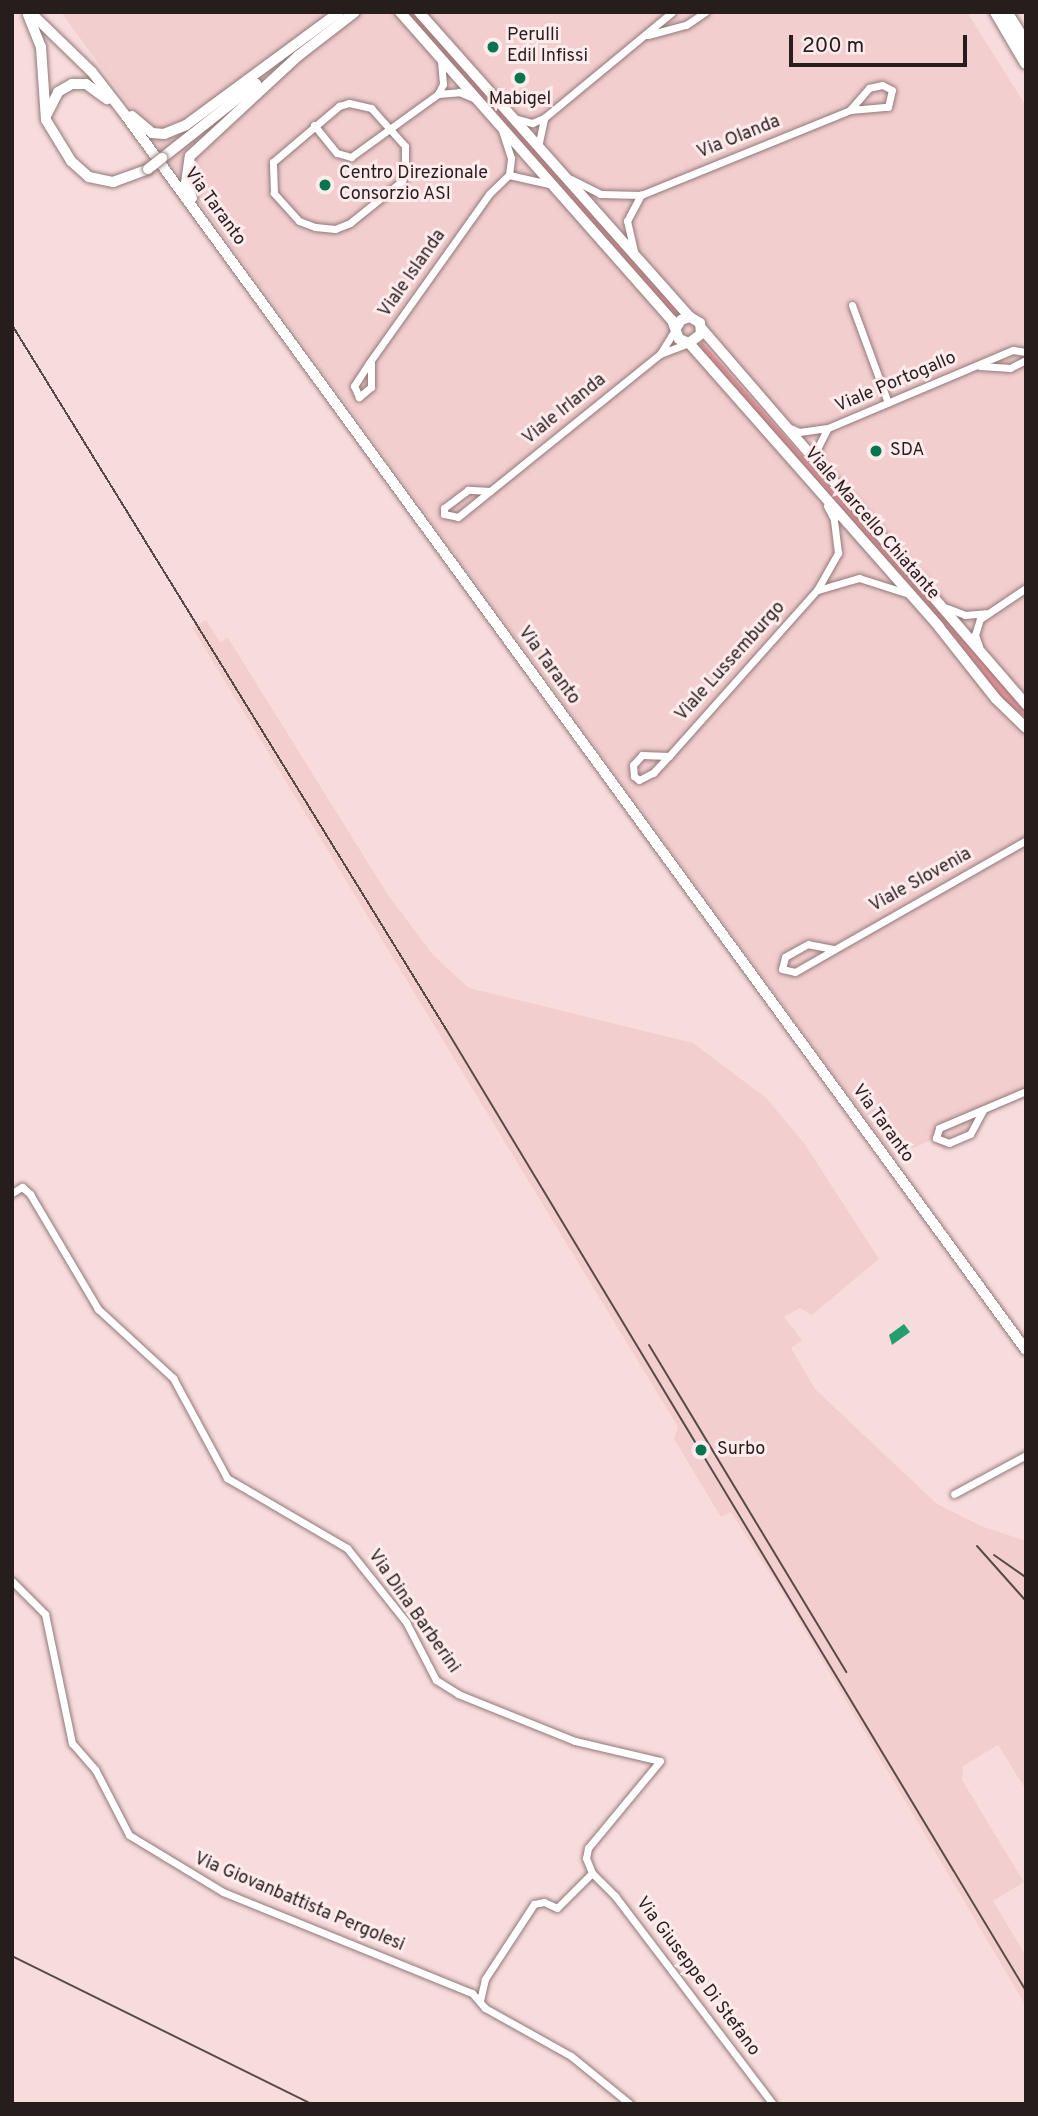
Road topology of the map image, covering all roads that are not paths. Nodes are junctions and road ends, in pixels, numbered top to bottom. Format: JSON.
{"nodes":[{"id":1,"x":28,"y":12,"type":"edge"},
{"id":2,"x":340,"y":12,"type":"edge"},
{"id":3,"x":355,"y":12,"type":"edge"},
{"id":4,"x":400,"y":12,"type":"edge"},
{"id":5,"x":419,"y":12,"type":"edge"},
{"id":6,"x":673,"y":12,"type":"edge"},
{"id":7,"x":705,"y":12,"type":"edge"},
{"id":8,"x":996,"y":12,"type":"edge"},
{"id":9,"x":1006,"y":12,"type":"edge"},
{"id":10,"x":647,"y":35,"type":"junction"},
{"id":11,"x":1026,"y":44,"type":"edge"},
{"id":12,"x":295,"y":54,"type":"junction"},
{"id":13,"x":439,"y":56,"type":"junction"},
{"id":14,"x":1026,"y":63,"type":"edge"},
{"id":15,"x":92,"y":72,"type":"junction"},
{"id":16,"x":438,"y":94,"type":"junction"},
{"id":17,"x":479,"y":102,"type":"junction"},
{"id":18,"x":850,"y":110,"type":"junction"},
{"id":19,"x":125,"y":116,"type":"junction"},
{"id":20,"x":512,"y":117,"type":"junction"},
{"id":21,"x":544,"y":118,"type":"junction"},
{"id":22,"x":46,"y":120,"type":"junction"},
{"id":23,"x":314,"y":125,"type":"junction"},
{"id":24,"x":500,"y":126,"type":"junction"},
{"id":25,"x":392,"y":131,"type":"junction"},
{"id":26,"x":538,"y":147,"type":"junction"},
{"id":27,"x":563,"y":174,"type":"junction"},
{"id":28,"x":509,"y":175,"type":"junction"},
{"id":29,"x":553,"y":186,"type":"junction"},
{"id":30,"x":641,"y":195,"type":"junction"},
{"id":31,"x":214,"y":237,"type":"junction"},
{"id":32,"x":637,"y":260,"type":"junction"},
{"id":33,"x":852,"y":305,"type":"dead end"},
{"id":34,"x":691,"y":317,"type":"junction"},
{"id":35,"x":676,"y":328,"type":"junction"},
{"id":36,"x":702,"y":329,"type":"junction"},
{"id":37,"x":689,"y":343,"type":"junction"},
{"id":38,"x":1026,"y":352,"type":"edge"},
{"id":39,"x":660,"y":354,"type":"junction"},
{"id":40,"x":1026,"y":360,"type":"edge"},
{"id":41,"x":371,"y":361,"type":"dead end"},
{"id":42,"x":976,"y":366,"type":"junction"},
{"id":43,"x":888,"y":403,"type":"junction"},
{"id":44,"x":772,"y":415,"type":"junction"},
{"id":45,"x":828,"y":428,"type":"junction"},
{"id":46,"x":820,"y":470,"type":"junction"},
{"id":47,"x":490,"y":491,"type":"junction"},
{"id":48,"x":820,"y":493,"type":"junction"},
{"id":49,"x":1026,"y":589,"type":"edge"},
{"id":50,"x":817,"y":590,"type":"junction"},
{"id":51,"x":913,"y":597,"type":"junction"},
{"id":52,"x":933,"y":599,"type":"junction"},
{"id":53,"x":986,"y":612,"type":"junction"},
{"id":54,"x":999,"y":675,"type":"junction"},
{"id":55,"x":1026,"y":704,"type":"edge"},
{"id":56,"x":1026,"y":728,"type":"edge"},
{"id":57,"x":669,"y":755,"type":"junction"},
{"id":58,"x":1026,"y":841,"type":"edge"},
{"id":59,"x":833,"y":949,"type":"junction"},
{"id":60,"x":1026,"y":1091,"type":"edge"},
{"id":61,"x":983,"y":1110,"type":"junction"},
{"id":62,"x":12,"y":1193,"type":"edge"},
{"id":63,"x":1026,"y":1350,"type":"edge"},
{"id":64,"x":1026,"y":1455,"type":"edge"},
{"id":65,"x":954,"y":1494,"type":"dead end"},
{"id":66,"x":12,"y":1581,"type":"edge"},
{"id":67,"x":592,"y":1873,"type":"junction"},
{"id":68,"x":480,"y":2001,"type":"junction"},
{"id":69,"x":629,"y":2104,"type":"edge"},
{"id":70,"x":773,"y":2104,"type":"edge"}],
"edges":[{"from":1,"to":15,"type":"main road","name":"Via Taranto"},
{"from":1,"to":22,"type":"main road"},
{"from":2,"to":12,"type":"main road"},
{"from":3,"to":12,"type":"main road"},
{"from":4,"to":13,"type":"main road","name":"Viale Marcello Chiatante"},
{"from":5,"to":20,"type":"main road","name":"Viale Marcello Chiatante"},
{"from":6,"to":10,"type":"street"},
{"from":7,"to":10,"type":"street"},
{"from":8,"to":14,"type":"highway"},
{"from":9,"to":11,"type":"highway"},
{"from":10,"to":21,"type":"street"},
{"from":12,"to":15,"type":"main road"},
{"from":12,"to":22,"type":"main road","bridge":true},
{"from":12,"to":31,"type":"main road"},
{"from":13,"to":16,"type":"street"},
{"from":13,"to":17,"type":"main road","name":"Viale Marcello Chiatante"},
{"from":15,"to":19,"type":"main road","name":"Via Taranto"},
{"from":16,"to":17,"type":"street"},
{"from":16,"to":25,"type":"street"},
{"from":17,"to":24,"type":"main road","name":"Viale Marcello Chiatante"},
{"from":18,"to":18,"type":"street","name":"Via Olanda"},
{"from":18,"to":30,"type":"street","name":"Via Olanda"},
{"from":19,"to":22,"type":"main road"},
{"from":19,"to":31,"type":"main road","name":"Via Taranto"},
{"from":20,"to":21,"type":"street"},
{"from":20,"to":26,"type":"main road","name":"Viale Marcello Chiatante"},
{"from":21,"to":26,"type":"street"},
{"from":23,"to":25,"type":"street"},
{"from":23,"to":25,"type":"street"},
{"from":23,"to":25,"type":"street"},
{"from":24,"to":28,"type":"street"},
{"from":24,"to":29,"type":"main road","name":"Viale Marcello Chiatante"},
{"from":26,"to":27,"type":"main road","name":"Viale Marcello Chiatante"},
{"from":27,"to":30,"type":"street","name":"Via Olanda"},
{"from":27,"to":32,"type":"main road","name":"Viale Marcello Chiatante"},
{"from":28,"to":29,"type":"street"},
{"from":28,"to":41,"type":"street","name":"Viale Islanda"},
{"from":29,"to":35,"type":"main road","name":"Viale Marcello Chiatante"},
{"from":30,"to":32,"type":"street"},
{"from":31,"to":63,"type":"main road","name":"Via Taranto"},
{"from":32,"to":34,"type":"main road","name":"Viale Marcello Chiatante"},
{"from":33,"to":43,"type":"street"},
{"from":34,"to":35,"type":"main road"},
{"from":34,"to":36,"type":"main road","name":"Viale Marcello Chiatante"},
{"from":35,"to":37,"type":"main road","name":"Viale Marcello Chiatante"},
{"from":35,"to":39,"type":"street","name":"Viale Irlanda"},
{"from":36,"to":37,"type":"main road"},
{"from":36,"to":44,"type":"main road","name":"Viale Marcello Chiatante"},
{"from":37,"to":39,"type":"street","name":"Viale Irlanda"},
{"from":37,"to":48,"type":"main road","name":"Viale Marcello Chiatante"},
{"from":38,"to":42,"type":"street","name":"Viale Portogallo"},
{"from":39,"to":47,"type":"street","name":"Viale Irlanda"},
{"from":40,"to":42,"type":"street","name":"Viale Portogallo"},
{"from":42,"to":43,"type":"street","name":"Viale Portogallo"},
{"from":43,"to":45,"type":"street","name":"Viale Portogallo"},
{"from":44,"to":45,"type":"street","name":"Viale Portogallo"},
{"from":44,"to":46,"type":"main road","name":"Viale Marcello Chiatante"},
{"from":45,"to":46,"type":"street","name":"Viale Portogallo"},
{"from":46,"to":52,"type":"main road","name":"Viale Marcello Chiatante"},
{"from":47,"to":47,"type":"street","name":"Viale Irlanda"},
{"from":48,"to":50,"type":"street","name":"Viale Lussemburgo"},
{"from":48,"to":51,"type":"main road","name":"Viale Marcello Chiatante"},
{"from":49,"to":53,"type":"street"},
{"from":50,"to":51,"type":"street"},
{"from":50,"to":57,"type":"street","name":"Viale Lussemburgo"},
{"from":51,"to":56,"type":"main road","name":"Viale Marcello Chiatante"},
{"from":52,"to":53,"type":"street"},
{"from":52,"to":54,"type":"main road","name":"Viale Marcello Chiatante"},
{"from":53,"to":54,"type":"street"},
{"from":54,"to":55,"type":"main road","name":"Viale Marcello Chiatante"},
{"from":57,"to":57,"type":"street","name":"Viale Lussemburgo"},
{"from":58,"to":59,"type":"street","name":"Viale Slovenia"},
{"from":59,"to":59,"type":"street","name":"Viale Slovenia"},
{"from":60,"to":61,"type":"street"},
{"from":61,"to":61,"type":"street"},
{"from":62,"to":67,"type":"street","name":"Via Dina Barberini"},
{"from":64,"to":65,"type":"street"},
{"from":66,"to":68,"type":"street","name":"Via Giovanbattista Pergolesi"},
{"from":67,"to":68,"type":"street"},
{"from":67,"to":70,"type":"street","name":"Via Giuseppe Di Stefano"},
{"from":68,"to":69,"type":"street","name":"Via Giovanbattista Pergolesi"}]}
